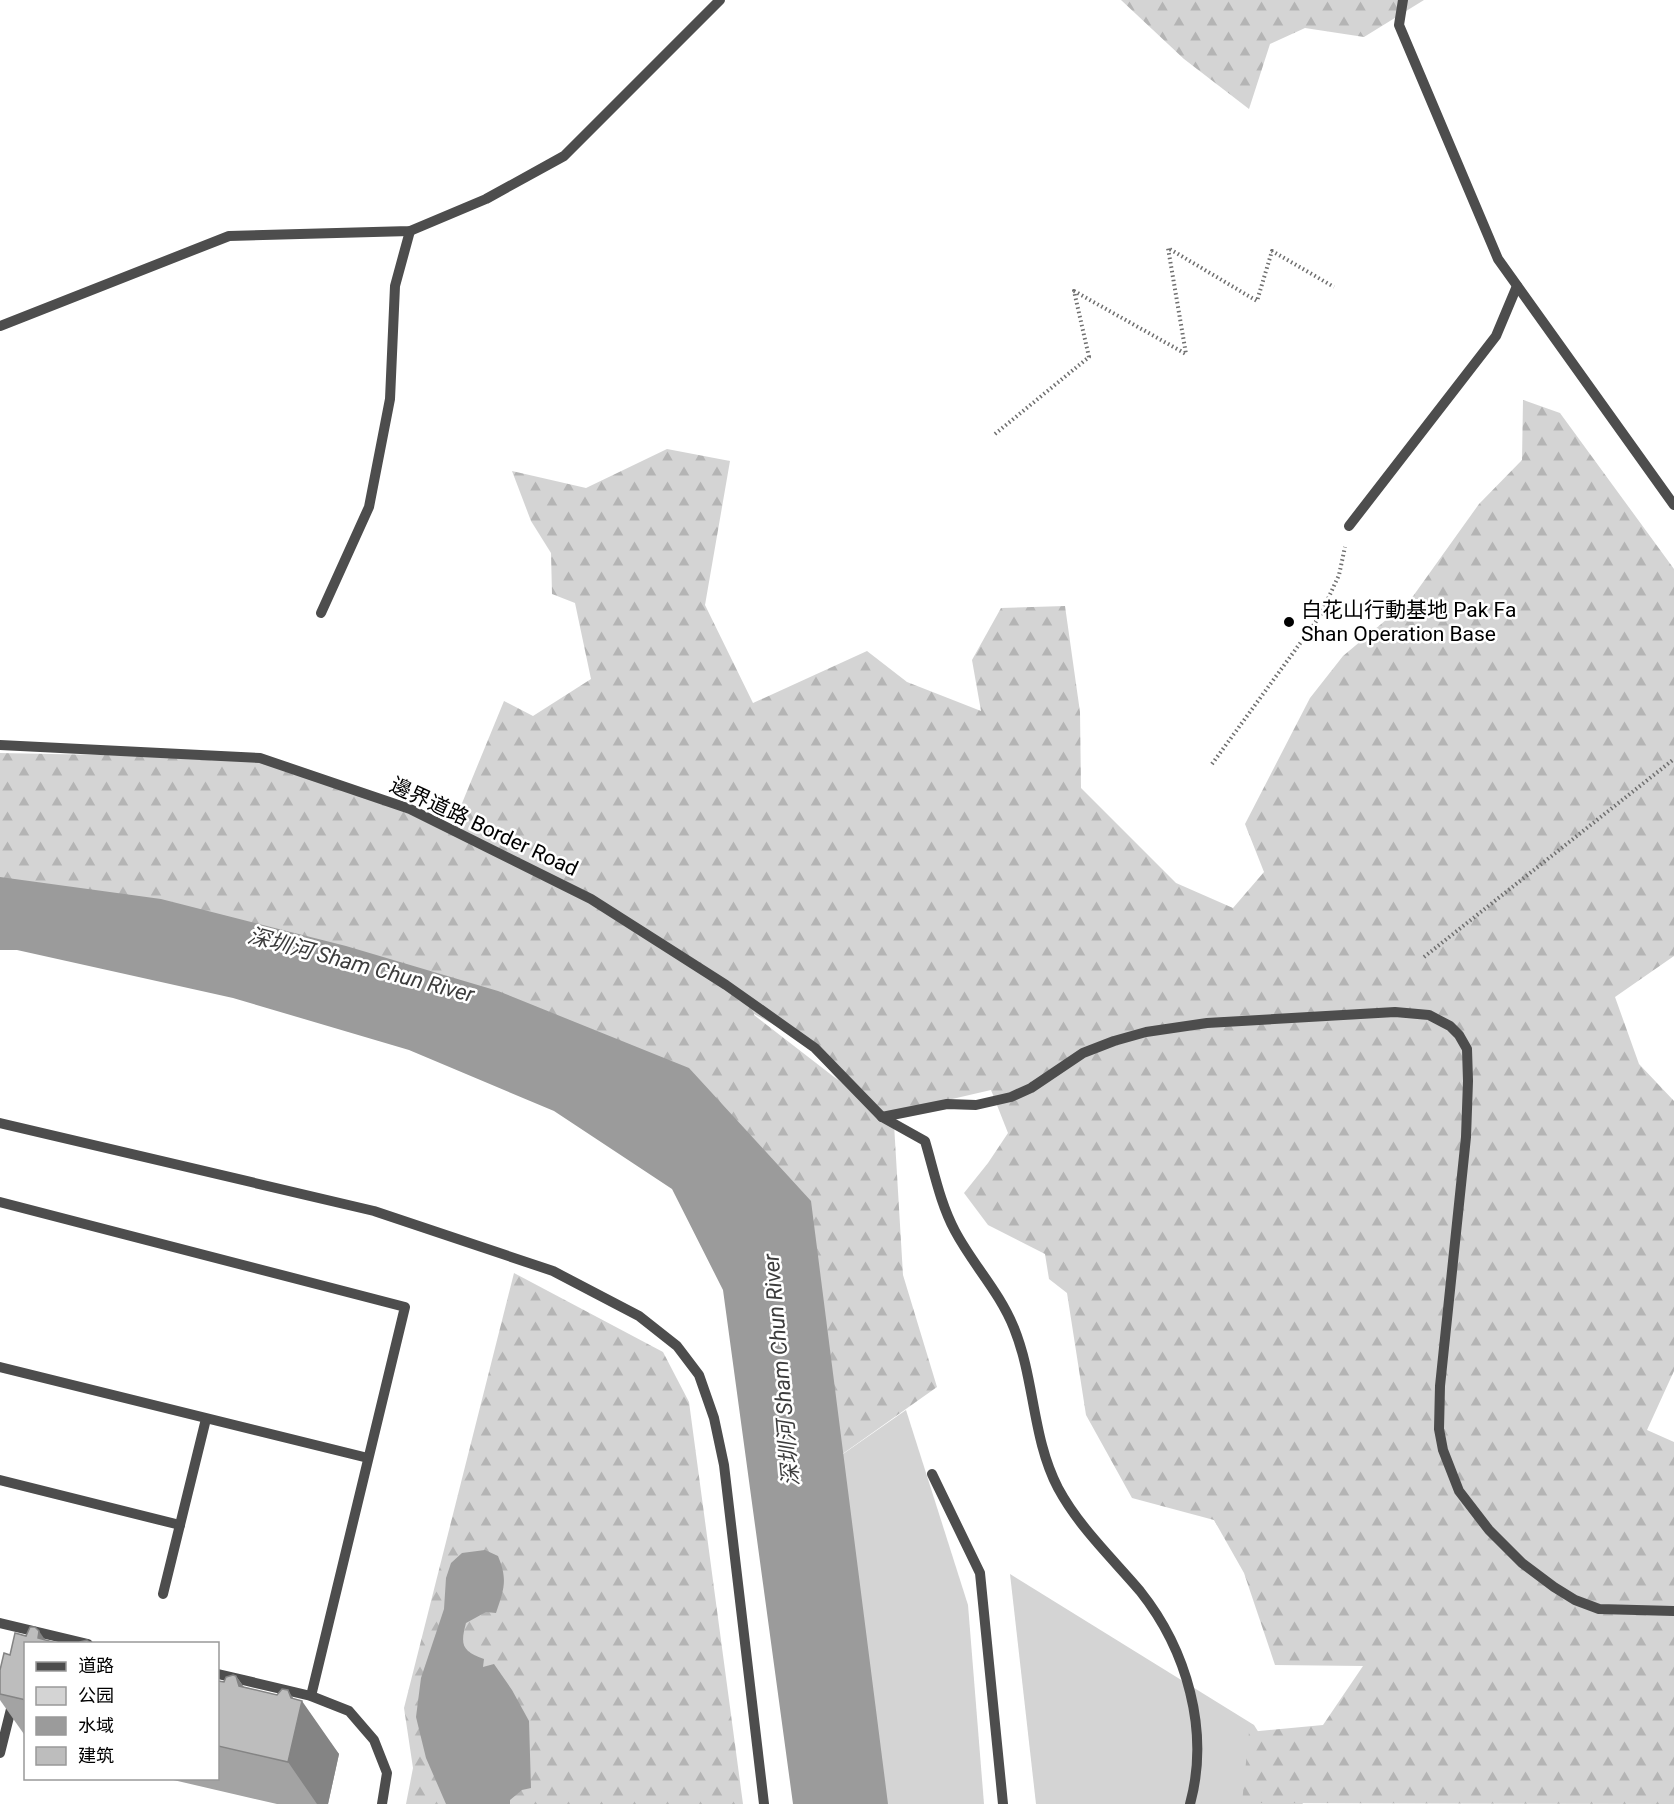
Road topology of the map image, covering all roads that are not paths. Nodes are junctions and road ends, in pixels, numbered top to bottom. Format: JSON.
{"nodes":[{"id":1,"x":720,"y":0,"type":"edge"},
{"id":2,"x":1403,"y":0,"type":"edge"},
{"id":3,"x":410,"y":231,"type":"junction"},
{"id":4,"x":1517,"y":286,"type":"junction"},
{"id":5,"x":0,"y":326,"type":"edge"},
{"id":6,"x":1674,"y":506,"type":"edge"},
{"id":7,"x":1349,"y":526,"type":"road end"},
{"id":8,"x":321,"y":614,"type":"dead end"},
{"id":9,"x":0,"y":745,"type":"edge"},
{"id":10,"x":882,"y":1117,"type":"junction"},
{"id":11,"x":0,"y":1123,"type":"edge"},
{"id":12,"x":0,"y":1202,"type":"edge"},
{"id":13,"x":0,"y":1366,"type":"edge"},
{"id":14,"x":206,"y":1419,"type":"junction"},
{"id":15,"x":368,"y":1458,"type":"junction"},
{"id":16,"x":932,"y":1474,"type":"dead end"},
{"id":17,"x":0,"y":1480,"type":"edge"},
{"id":18,"x":180,"y":1525,"type":"junction"},
{"id":19,"x":163,"y":1594,"type":"dead end"},
{"id":20,"x":1674,"y":1611,"type":"edge"},
{"id":21,"x":0,"y":1623,"type":"edge"},
{"id":22,"x":80,"y":1642,"type":"edge"},
{"id":23,"x":219,"y":1674,"type":"edge"},
{"id":24,"x":16,"y":1688,"type":"edge"},
{"id":25,"x":311,"y":1696,"type":"junction"},
{"id":26,"x":0,"y":1753,"type":"edge"},
{"id":27,"x":382,"y":1804,"type":"edge"},
{"id":28,"x":764,"y":1804,"type":"edge"},
{"id":29,"x":1004,"y":1804,"type":"edge"},
{"id":30,"x":1190,"y":1804,"type":"edge"}],
"edges":[{"from":1,"to":3,"type":"street"},
{"from":2,"to":4,"type":"street"},
{"from":3,"to":5,"type":"street"},
{"from":3,"to":8,"type":"street"},
{"from":4,"to":6,"type":"street"},
{"from":4,"to":7,"type":"street"},
{"from":9,"to":10,"type":"street","name":"邊界道路 Border Road"},
{"from":10,"to":20,"type":"street"},
{"from":10,"to":30,"type":"street","name":"邊界道路 Border Road"},
{"from":11,"to":28,"type":"street"},
{"from":12,"to":15,"type":"street"},
{"from":13,"to":14,"type":"street"},
{"from":14,"to":15,"type":"street"},
{"from":14,"to":18,"type":"street"},
{"from":15,"to":25,"type":"street"},
{"from":16,"to":29,"type":"street"},
{"from":17,"to":18,"type":"street"},
{"from":18,"to":19,"type":"street"},
{"from":21,"to":22,"type":"street"},
{"from":23,"to":25,"type":"street"},
{"from":24,"to":26,"type":"street"},
{"from":25,"to":27,"type":"street"}]}
